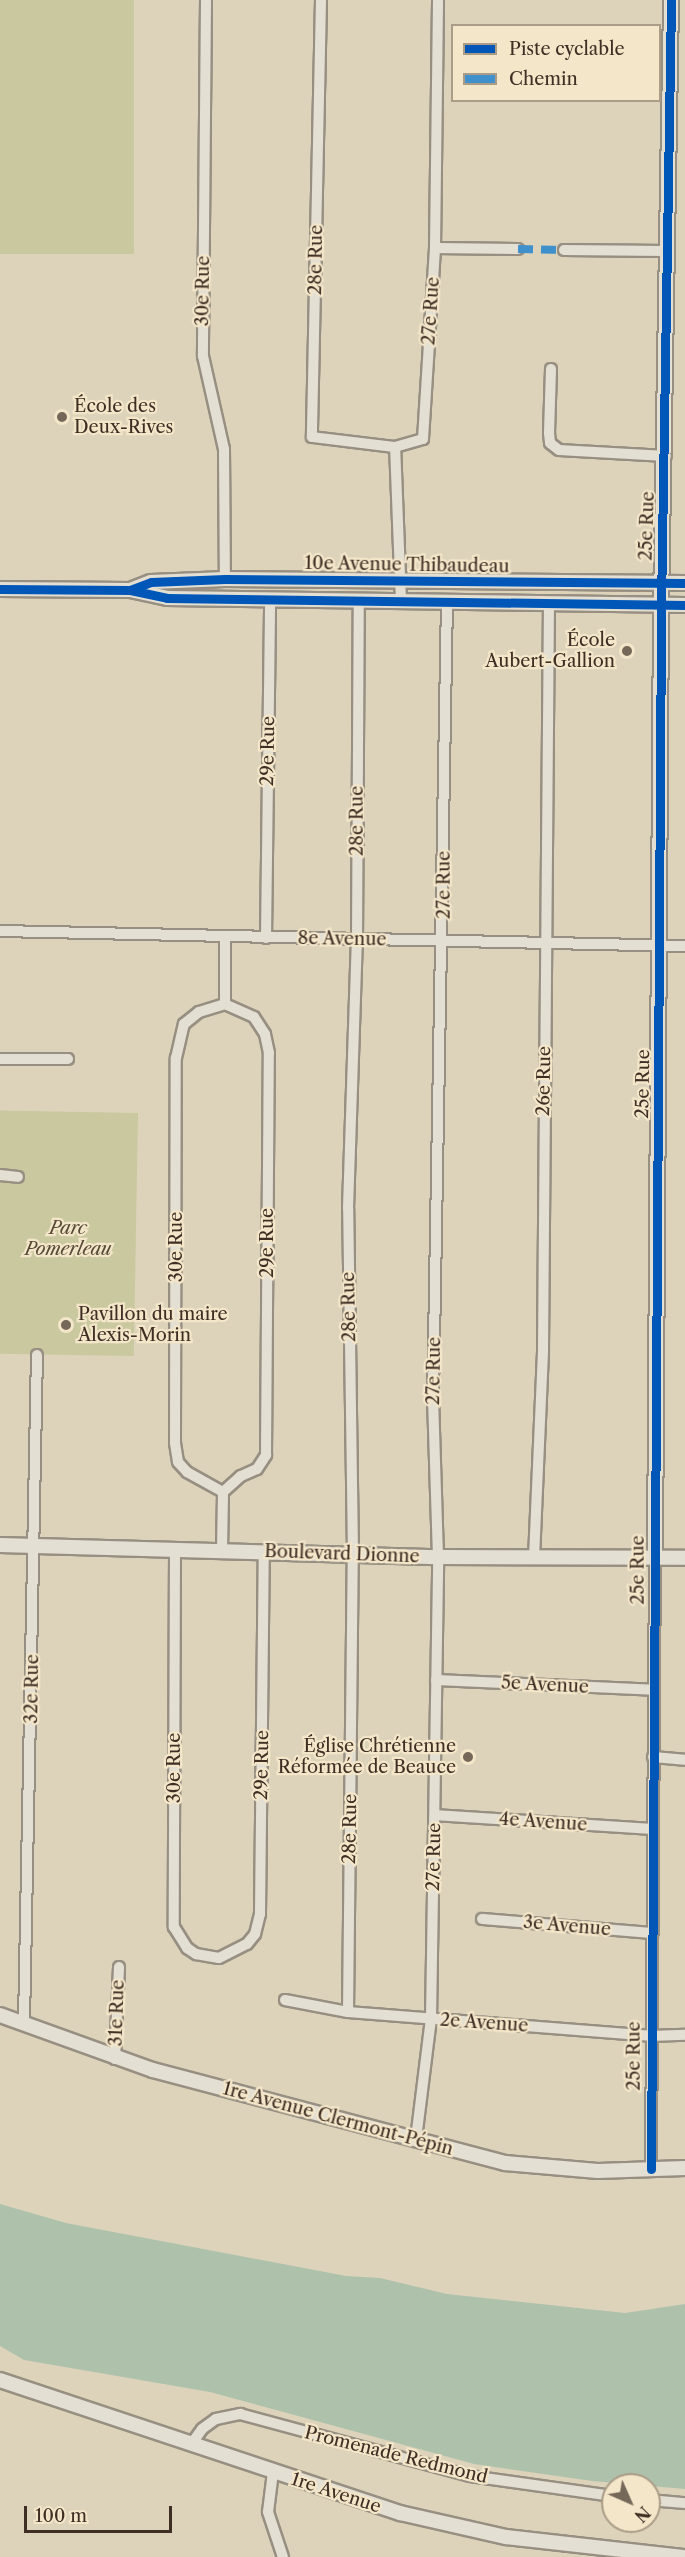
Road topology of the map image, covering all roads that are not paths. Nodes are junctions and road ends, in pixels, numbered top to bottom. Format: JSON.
{"nodes":[{"id":1,"x":206,"y":0,"type":"edge"},
{"id":2,"x":321,"y":0,"type":"edge"},
{"id":3,"x":438,"y":0,"type":"edge"},
{"id":4,"x":671,"y":0,"type":"edge"},
{"id":5,"x":435,"y":248,"type":"junction"},
{"id":6,"x":518,"y":249,"type":"dead end"},
{"id":7,"x":564,"y":250,"type":"dead end"},
{"id":8,"x":665,"y":251,"type":"junction"},
{"id":9,"x":551,"y":369,"type":"dead end"},
{"id":10,"x":395,"y":447,"type":"junction"},
{"id":11,"x":666,"y":456,"type":"junction"},
{"id":12,"x":225,"y":579,"type":"junction"},
{"id":13,"x":401,"y":582,"type":"junction"},
{"id":14,"x":662,"y":583,"type":"junction"},
{"id":15,"x":685,"y":583,"type":"edge"},
{"id":16,"x":0,"y":590,"type":"edge"},
{"id":17,"x":130,"y":590,"type":"junction"},
{"id":18,"x":270,"y":599,"type":"junction"},
{"id":19,"x":358,"y":601,"type":"junction"},
{"id":20,"x":401,"y":601,"type":"junction"},
{"id":21,"x":447,"y":601,"type":"junction"},
{"id":22,"x":549,"y":603,"type":"junction"},
{"id":23,"x":661,"y":605,"type":"junction"},
{"id":24,"x":685,"y":605,"type":"edge"},
{"id":25,"x":0,"y":931,"type":"edge"},
{"id":26,"x":225,"y":937,"type":"junction"},
{"id":27,"x":266,"y":938,"type":"junction"},
{"id":28,"x":357,"y":940,"type":"junction"},
{"id":29,"x":444,"y":941,"type":"junction"},
{"id":30,"x":546,"y":943,"type":"junction"},
{"id":31,"x":660,"y":945,"type":"junction"},
{"id":32,"x":685,"y":946,"type":"edge"},
{"id":33,"x":225,"y":1004,"type":"junction"},
{"id":34,"x":0,"y":1059,"type":"edge"},
{"id":35,"x":68,"y":1059,"type":"dead end"},
{"id":36,"x":0,"y":1175,"type":"edge"},
{"id":37,"x":18,"y":1177,"type":"dead end"},
{"id":38,"x":37,"y":1355,"type":"dead end"},
{"id":39,"x":223,"y":1492,"type":"junction"},
{"id":40,"x":0,"y":1545,"type":"edge"},
{"id":41,"x":36,"y":1545,"type":"junction"},
{"id":42,"x":175,"y":1550,"type":"junction"},
{"id":43,"x":222,"y":1551,"type":"junction"},
{"id":44,"x":264,"y":1551,"type":"junction"},
{"id":45,"x":353,"y":1554,"type":"junction"},
{"id":46,"x":438,"y":1557,"type":"junction"},
{"id":47,"x":655,"y":1557,"type":"junction"},
{"id":48,"x":534,"y":1558,"type":"junction"},
{"id":49,"x":685,"y":1558,"type":"edge"},
{"id":50,"x":436,"y":1680,"type":"junction"},
{"id":51,"x":654,"y":1690,"type":"junction"},
{"id":52,"x":653,"y":1757,"type":"junction"},
{"id":53,"x":685,"y":1760,"type":"edge"},
{"id":54,"x":435,"y":1815,"type":"junction"},
{"id":55,"x":652,"y":1829,"type":"junction"},
{"id":56,"x":482,"y":1919,"type":"dead end"},
{"id":57,"x":652,"y":1933,"type":"junction"},
{"id":58,"x":219,"y":1958,"type":"joint"},
{"id":59,"x":119,"y":1967,"type":"dead end"},
{"id":60,"x":285,"y":2000,"type":"dead end"},
{"id":61,"x":348,"y":2012,"type":"junction"},
{"id":62,"x":0,"y":2015,"type":"edge"},
{"id":63,"x":431,"y":2019,"type":"junction"},
{"id":64,"x":24,"y":2023,"type":"junction"},
{"id":65,"x":650,"y":2036,"type":"junction"},
{"id":66,"x":685,"y":2036,"type":"edge"},
{"id":67,"x":116,"y":2059,"type":"junction"},
{"id":68,"x":416,"y":2139,"type":"junction"},
{"id":69,"x":685,"y":2168,"type":"edge"},
{"id":70,"x":651,"y":2169,"type":"junction"},
{"id":71,"x":0,"y":2380,"type":"edge"},
{"id":72,"x":192,"y":2443,"type":"junction"},
{"id":73,"x":273,"y":2472,"type":"junction"},
{"id":74,"x":601,"y":2494,"type":"edge"},
{"id":75,"x":661,"y":2501,"type":"edge"},
{"id":76,"x":685,"y":2503,"type":"edge"},
{"id":77,"x":283,"y":2557,"type":"edge"},
{"id":78,"x":683,"y":2557,"type":"edge"}],
"edges":[{"from":1,"to":12,"type":"street","name":"30e Rue"},
{"from":2,"to":10,"type":"street","name":"28e Rue"},
{"from":3,"to":5,"type":"street","name":"27e Rue"},
{"from":4,"to":8,"type":"street","name":"25e Rue"},
{"from":5,"to":6,"type":"street"},
{"from":5,"to":10,"type":"street","name":"27e Rue"},
{"from":7,"to":8,"type":"street"},
{"from":8,"to":11,"type":"street","name":"25e Rue"},
{"from":9,"to":11,"type":"street"},
{"from":10,"to":13,"type":"street"},
{"from":11,"to":14,"type":"street","name":"25e Rue"},
{"from":12,"to":13,"type":"street","name":"10e Avenue Thibaudeau"},
{"from":12,"to":17,"type":"street","name":"10e Avenue Thibaudeau"},
{"from":13,"to":14,"type":"street","name":"10e Avenue Thibaudeau"},
{"from":13,"to":20,"type":"street"},
{"from":14,"to":15,"type":"street","name":"10e Avenue Thibaudeau"},
{"from":14,"to":23,"type":"street","name":"25e Rue"},
{"from":16,"to":17,"type":"street","name":"10e Avenue Thibaudeau"},
{"from":17,"to":18,"type":"street","name":"10e Avenue Thibaudeau"},
{"from":18,"to":19,"type":"street","name":"10e Avenue Thibaudeau"},
{"from":18,"to":27,"type":"street","name":"29e Rue"},
{"from":19,"to":20,"type":"street","name":"10e Avenue Thibaudeau"},
{"from":19,"to":28,"type":"street","name":"28e Rue"},
{"from":20,"to":21,"type":"street","name":"10e Avenue Thibaudeau"},
{"from":21,"to":22,"type":"street","name":"10e Avenue Thibaudeau"},
{"from":21,"to":29,"type":"street","name":"27e Rue"},
{"from":22,"to":23,"type":"street","name":"10e Avenue Thibaudeau"},
{"from":22,"to":30,"type":"street","name":"26e Rue"},
{"from":23,"to":24,"type":"street","name":"10e Avenue Thibaudeau"},
{"from":23,"to":31,"type":"street","name":"25e Rue"},
{"from":25,"to":26,"type":"street","name":"8e Avenue"},
{"from":26,"to":27,"type":"street","name":"8e Avenue"},
{"from":26,"to":33,"type":"street"},
{"from":27,"to":28,"type":"street","name":"8e Avenue"},
{"from":28,"to":29,"type":"street","name":"8e Avenue"},
{"from":28,"to":45,"type":"street","name":"28e Rue"},
{"from":29,"to":30,"type":"street","name":"8e Avenue"},
{"from":29,"to":46,"type":"street","name":"27e Rue"},
{"from":30,"to":31,"type":"street","name":"8e Avenue"},
{"from":30,"to":48,"type":"street","name":"26e Rue"},
{"from":31,"to":32,"type":"street","name":"8e Avenue"},
{"from":31,"to":47,"type":"street","name":"25e Rue"},
{"from":33,"to":39,"type":"street","name":"29e Rue"},
{"from":33,"to":39,"type":"street","name":"30e Rue"},
{"from":34,"to":35,"type":"street"},
{"from":36,"to":37,"type":"street"},
{"from":38,"to":41,"type":"street","name":"32e Rue"},
{"from":39,"to":43,"type":"street"},
{"from":40,"to":41,"type":"street","name":"Boulevard Dionne"},
{"from":41,"to":42,"type":"street","name":"Boulevard Dionne"},
{"from":41,"to":64,"type":"street","name":"32e Rue"},
{"from":42,"to":43,"type":"street","name":"Boulevard Dionne"},
{"from":42,"to":58,"type":"street","name":"30e Rue"},
{"from":43,"to":44,"type":"street","name":"Boulevard Dionne"},
{"from":44,"to":45,"type":"street","name":"Boulevard Dionne"},
{"from":44,"to":58,"type":"street","name":"29e Rue"},
{"from":45,"to":46,"type":"street","name":"Boulevard Dionne"},
{"from":45,"to":61,"type":"street","name":"28e Rue"},
{"from":46,"to":48,"type":"street","name":"Boulevard Dionne"},
{"from":46,"to":50,"type":"street","name":"27e Rue"},
{"from":47,"to":48,"type":"street","name":"Boulevard Dionne"},
{"from":47,"to":49,"type":"street","name":"Boulevard Dionne"},
{"from":47,"to":51,"type":"street","name":"25e Rue"},
{"from":50,"to":51,"type":"street","name":"5e Avenue"},
{"from":50,"to":54,"type":"street","name":"27e Rue"},
{"from":51,"to":52,"type":"street","name":"25e Rue"},
{"from":52,"to":53,"type":"street"},
{"from":52,"to":55,"type":"street","name":"25e Rue"},
{"from":54,"to":55,"type":"street","name":"4e Avenue"},
{"from":54,"to":63,"type":"street","name":"27e Rue"},
{"from":55,"to":57,"type":"street","name":"25e Rue"},
{"from":56,"to":57,"type":"street","name":"3e Avenue"},
{"from":57,"to":65,"type":"street","name":"25e Rue"},
{"from":59,"to":67,"type":"street","name":"31e Rue"},
{"from":60,"to":61,"type":"street","name":"2e Avenue"},
{"from":61,"to":63,"type":"street","name":"2e Avenue"},
{"from":62,"to":64,"type":"street","name":"1re Avenue Clermont-Pépin"},
{"from":63,"to":65,"type":"street","name":"2e Avenue"},
{"from":63,"to":68,"type":"street","name":"27e Rue"},
{"from":64,"to":67,"type":"street","name":"1re Avenue Clermont-Pépin"},
{"from":65,"to":66,"type":"street","name":"2e Avenue"},
{"from":65,"to":70,"type":"street","name":"25e Rue"},
{"from":67,"to":68,"type":"street","name":"1re Avenue Clermont-Pépin"},
{"from":68,"to":70,"type":"street","name":"1re Avenue Clermont-Pépin"},
{"from":69,"to":70,"type":"street","name":"1re Avenue Clermont-Pépin"},
{"from":71,"to":72,"type":"street","name":"1re Avenue"},
{"from":72,"to":73,"type":"street","name":"1re Avenue"},
{"from":72,"to":74,"type":"street","name":"Promenade Redmond"},
{"from":73,"to":77,"type":"street"},
{"from":73,"to":78,"type":"street","name":"1re Avenue"},
{"from":75,"to":76,"type":"street"}]}
